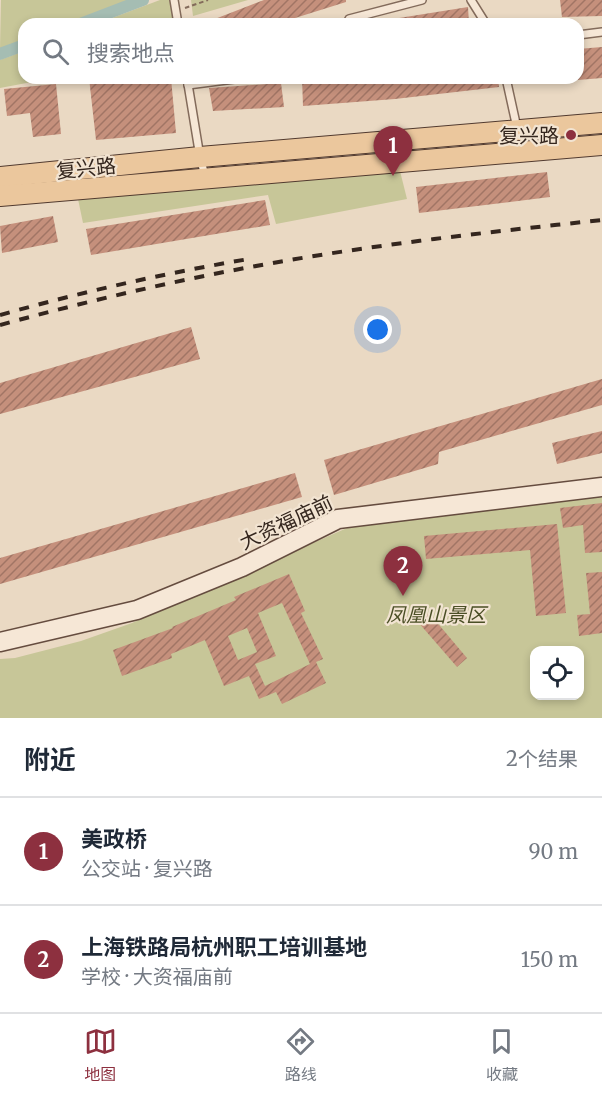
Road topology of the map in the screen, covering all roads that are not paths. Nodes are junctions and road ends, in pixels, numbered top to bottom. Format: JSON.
{"nodes":[{"id":1,"x":174,"y":0,"type":"edge"},
{"id":2,"x":422,"y":0,"type":"edge"},
{"id":3,"x":471,"y":0,"type":"edge"},
{"id":4,"x":177,"y":18,"type":"edge"},
{"id":5,"x":353,"y":18,"type":"edge"},
{"id":6,"x":482,"y":18,"type":"edge"},
{"id":7,"x":602,"y":32,"type":"edge"},
{"id":8,"x":584,"y":34,"type":"edge"},
{"id":9,"x":188,"y":84,"type":"edge"},
{"id":10,"x":507,"y":84,"type":"edge"},
{"id":11,"x":602,"y":123,"type":"edge"},
{"id":12,"x":517,"y":131,"type":"junction"},
{"id":13,"x":602,"y":145,"type":"edge"},
{"id":14,"x":520,"y":152,"type":"junction"},
{"id":15,"x":200,"y":157,"type":"junction"},
{"id":16,"x":0,"y":177,"type":"edge"},
{"id":17,"x":206,"y":177,"type":"junction"},
{"id":18,"x":0,"y":196,"type":"edge"},
{"id":19,"x":602,"y":487,"type":"edge"},
{"id":20,"x":0,"y":642,"type":"edge"}],
"edges":[{"from":1,"to":4,"type":"lane"},
{"from":2,"to":5,"type":"lane"},
{"from":3,"to":6,"type":"lane"},
{"from":7,"to":8,"type":"lane"},
{"from":9,"to":15,"type":"lane"},
{"from":10,"to":12,"type":"lane"},
{"from":11,"to":12,"type":"main road","name":"复兴路"},
{"from":12,"to":14,"type":"lane"},
{"from":12,"to":15,"type":"main road","name":"复兴路"},
{"from":13,"to":14,"type":"main road","name":"复兴路"},
{"from":14,"to":17,"type":"main road","name":"复兴路"},
{"from":15,"to":16,"type":"main road","name":"复兴路"},
{"from":15,"to":17,"type":"lane"},
{"from":17,"to":18,"type":"main road","name":"复兴路"},
{"from":19,"to":20,"type":"street","name":"大资福庙前"}]}
